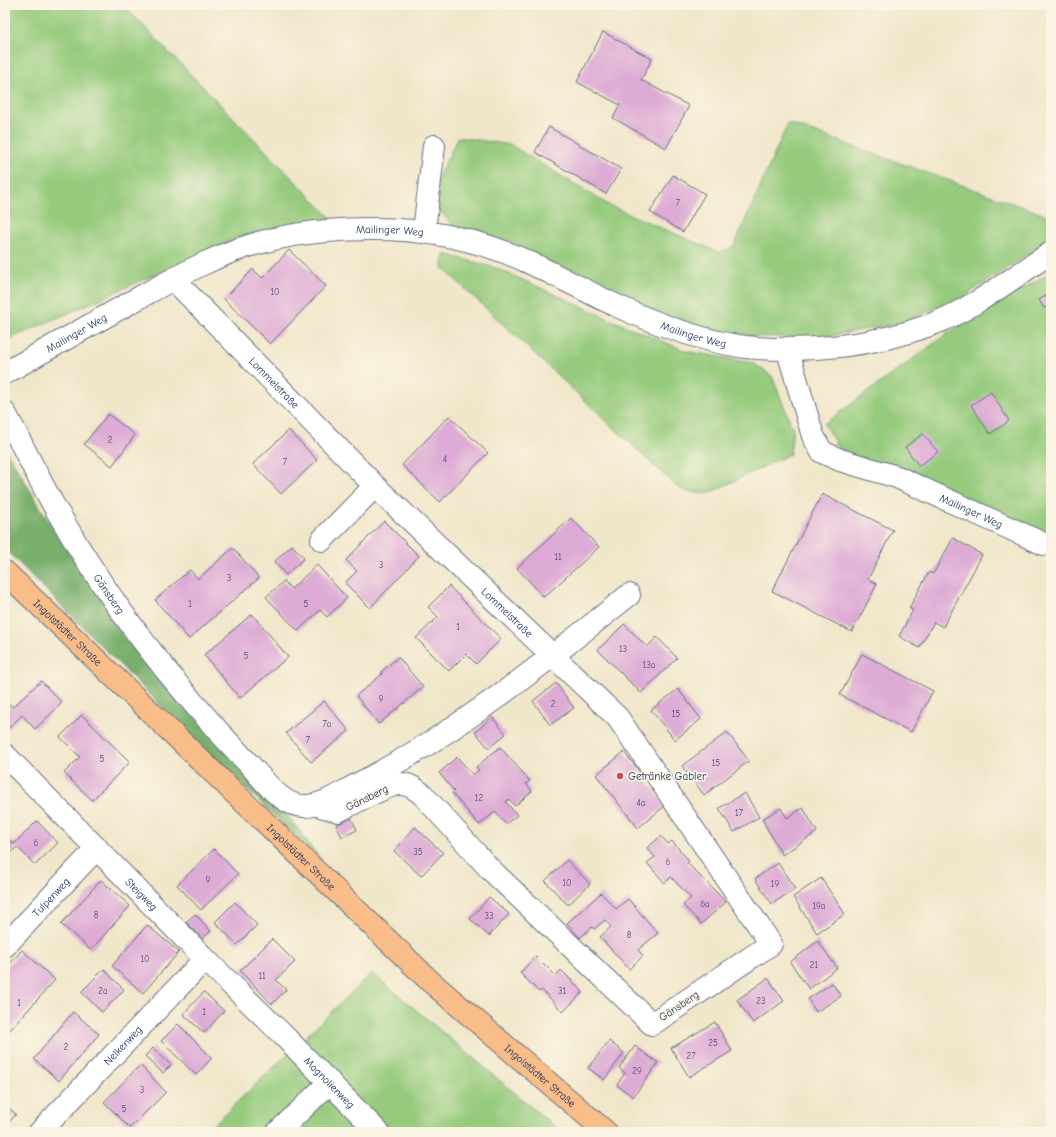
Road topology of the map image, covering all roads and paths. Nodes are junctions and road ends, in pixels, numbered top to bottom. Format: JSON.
{"nodes":[{"id":1,"x":434,"y":146,"type":"dead end"},
{"id":2,"x":424,"y":231,"type":"junction"},
{"id":3,"x":1051,"y":253,"type":"edge"},
{"id":4,"x":173,"y":279,"type":"junction"},
{"id":5,"x":787,"y":348,"type":"junction"},
{"id":6,"x":5,"y":373,"type":"edge"},
{"id":7,"x":5,"y":413,"type":"edge"},
{"id":8,"x":375,"y":486,"type":"junction"},
{"id":9,"x":322,"y":540,"type":"dead end"},
{"id":10,"x":1044,"y":544,"type":"dead end"},
{"id":11,"x":5,"y":572,"type":"edge"},
{"id":12,"x":629,"y":595,"type":"dead end"},
{"id":13,"x":554,"y":656,"type":"junction"},
{"id":14,"x":5,"y":755,"type":"edge"},
{"id":15,"x":317,"y":805,"type":"junction"},
{"id":16,"x":97,"y":848,"type":"junction"},
{"id":17,"x":5,"y":946,"type":"edge"},
{"id":18,"x":205,"y":959,"type":"junction"},
{"id":19,"x":280,"y":1032,"type":"joint"},
{"id":20,"x":330,"y":1082,"type":"junction"},
{"id":21,"x":40,"y":1132,"type":"edge"},
{"id":22,"x":278,"y":1132,"type":"edge"},
{"id":23,"x":378,"y":1132,"type":"edge"},
{"id":24,"x":606,"y":1132,"type":"edge"}],
"edges":[{"from":1,"to":2,"type":"street"},
{"from":2,"to":4,"type":"street","name":"Mailinger Weg"},
{"from":2,"to":5,"type":"street","name":"Mailinger Weg"},
{"from":3,"to":5,"type":"street","name":"Mailinger Weg"},
{"from":4,"to":6,"type":"street","name":"Mailinger Weg"},
{"from":4,"to":8,"type":"street","name":"Lommelstraße"},
{"from":5,"to":10,"type":"street","name":"Mailinger Weg"},
{"from":7,"to":15,"type":"street","name":"Gänsberg"},
{"from":8,"to":9,"type":"street"},
{"from":8,"to":13,"type":"street","name":"Lommelstraße"},
{"from":11,"to":24,"type":"main road","name":"Ingolstädter Straße"},
{"from":12,"to":13,"type":"street","name":"Gänsberg"},
{"from":13,"to":15,"type":"street","name":"Gänsberg"},
{"from":13,"to":15,"type":"street","name":"Gänsberg"},
{"from":14,"to":16,"type":"street","name":"Steigweg"},
{"from":16,"to":17,"type":"street","name":"Tulpenweg"},
{"from":16,"to":18,"type":"street","name":"Steigweg"},
{"from":18,"to":19,"type":"street","name":"Steigweg"},
{"from":18,"to":21,"type":"street","name":"Nelkenweg"},
{"from":19,"to":20,"type":"street","name":"Magnolienweg"},
{"from":20,"to":22,"type":"street"},
{"from":20,"to":23,"type":"street","name":"Magnolienweg"}]}
